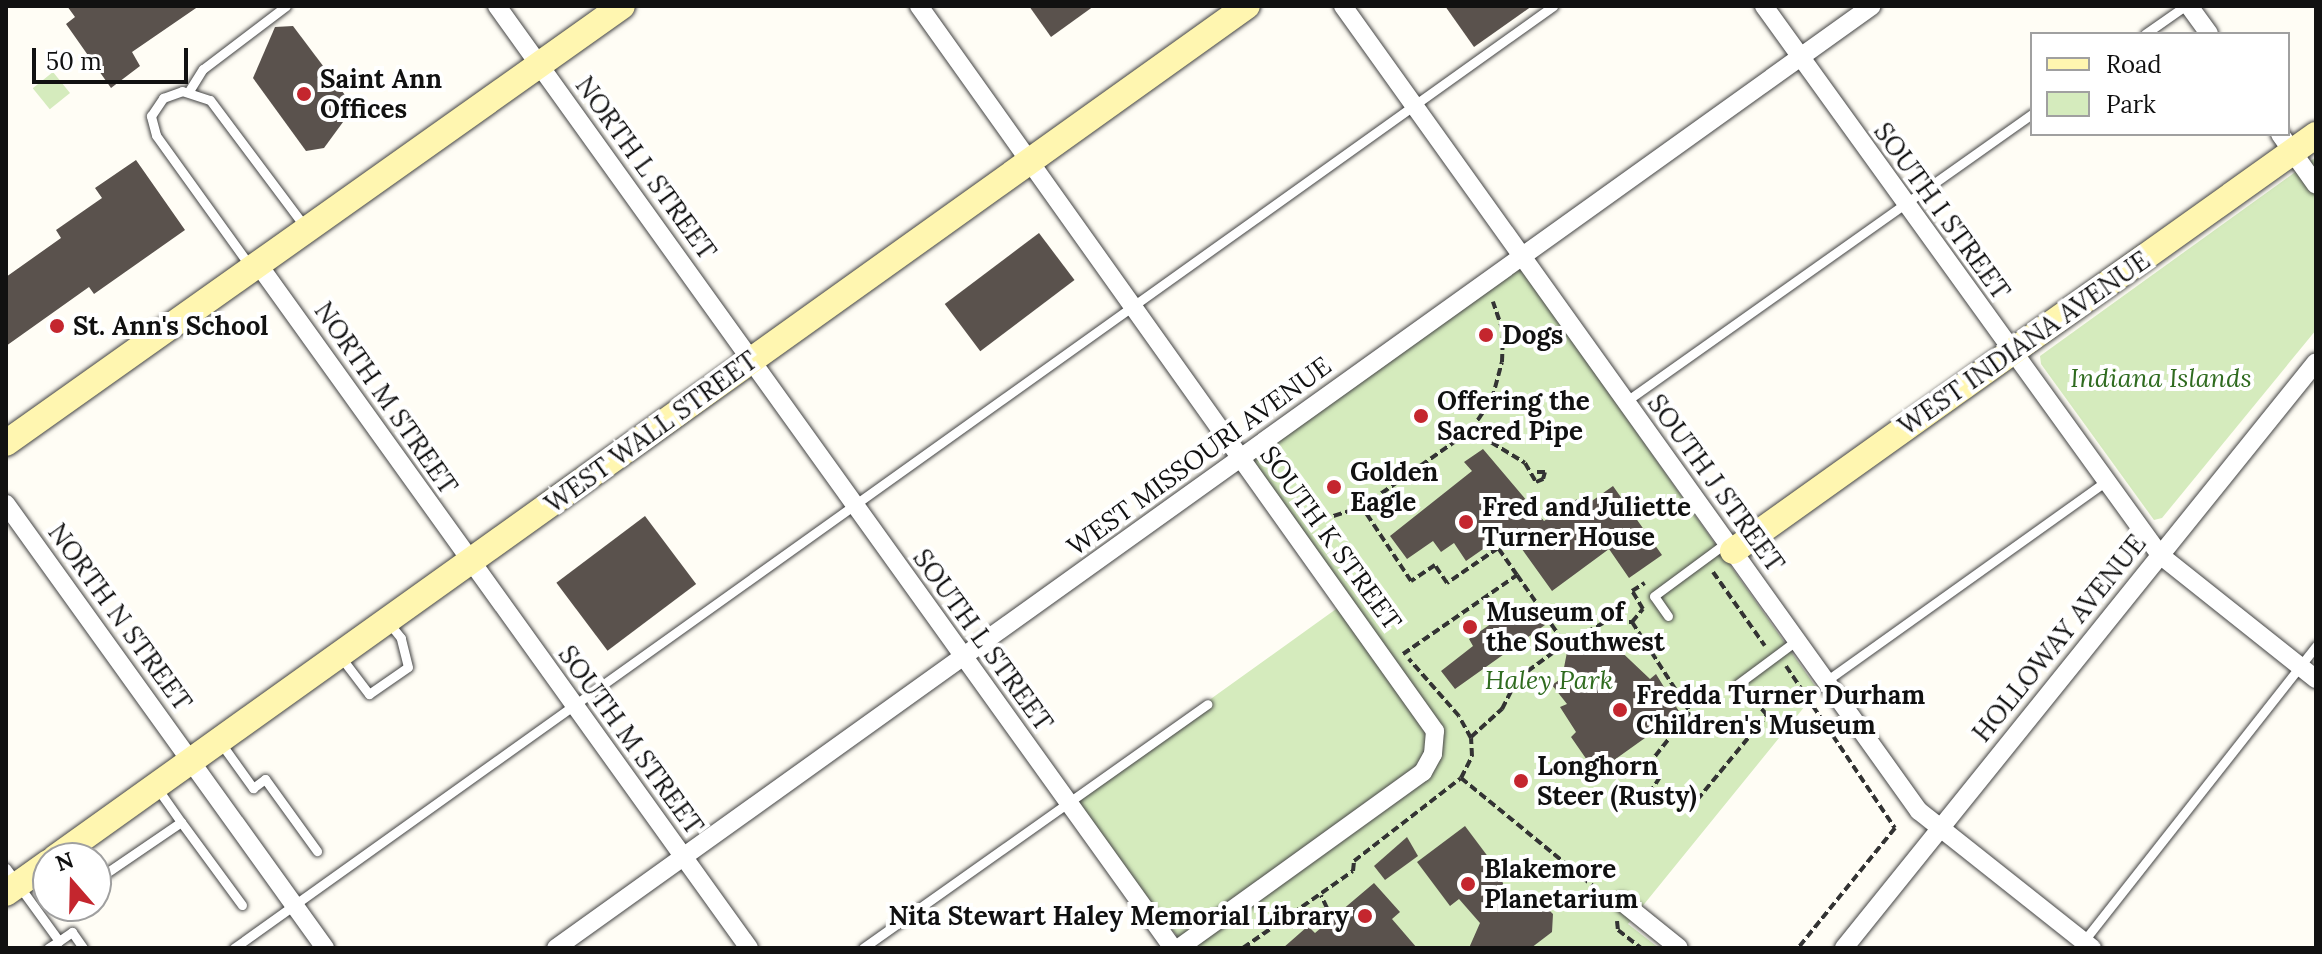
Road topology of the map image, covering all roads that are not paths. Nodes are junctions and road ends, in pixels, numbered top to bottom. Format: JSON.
{"nodes":[{"id":1,"x":286,"y":6,"type":"edge"},
{"id":2,"x":497,"y":6,"type":"edge"},
{"id":3,"x":622,"y":6,"type":"edge"},
{"id":4,"x":919,"y":6,"type":"edge"},
{"id":5,"x":1247,"y":6,"type":"edge"},
{"id":6,"x":1343,"y":6,"type":"edge"},
{"id":7,"x":1553,"y":6,"type":"edge"},
{"id":8,"x":1764,"y":6,"type":"edge"},
{"id":9,"x":1872,"y":6,"type":"edge"},
{"id":10,"x":2187,"y":6,"type":"edge"},
{"id":11,"x":2148,"y":32,"type":"edge"},
{"id":12,"x":2207,"y":32,"type":"edge"},
{"id":13,"x":1801,"y":57,"type":"junction"},
{"id":14,"x":540,"y":65,"type":"junction"},
{"id":15,"x":189,"y":91,"type":"junction"},
{"id":16,"x":1414,"y":105,"type":"junction"},
{"id":17,"x":2030,"y":115,"type":"edge"},
{"id":18,"x":2316,"y":135,"type":"edge"},
{"id":19,"x":2286,"y":143,"type":"edge"},
{"id":20,"x":1030,"y":161,"type":"junction"},
{"id":21,"x":2316,"y":185,"type":"edge"},
{"id":22,"x":1905,"y":203,"type":"junction"},
{"id":23,"x":307,"y":230,"type":"junction"},
{"id":24,"x":1522,"y":257,"type":"junction"},
{"id":25,"x":255,"y":266,"type":"junction"},
{"id":26,"x":1134,"y":307,"type":"junction"},
{"id":27,"x":2012,"y":352,"type":"junction"},
{"id":28,"x":751,"y":361,"type":"junction"},
{"id":29,"x":2316,"y":362,"type":"edge"},
{"id":30,"x":1625,"y":402,"type":"junction"},
{"id":31,"x":6,"y":443,"type":"edge"},
{"id":32,"x":1241,"y":458,"type":"junction"},
{"id":33,"x":2105,"y":482,"type":"junction"},
{"id":34,"x":6,"y":504,"type":"edge"},
{"id":35,"x":854,"y":505,"type":"junction"},
{"id":36,"x":1723,"y":550,"type":"junction"},
{"id":37,"x":2160,"y":555,"type":"junction"},
{"id":38,"x":471,"y":562,"type":"junction"},
{"id":39,"x":1668,"y":616,"type":"dead end"},
{"id":40,"x":388,"y":621,"type":"junction"},
{"id":41,"x":1797,"y":640,"type":"junction"},
{"id":42,"x":2316,"y":646,"type":"edge"},
{"id":43,"x":340,"y":656,"type":"junction"},
{"id":44,"x":963,"y":657,"type":"junction"},
{"id":45,"x":2300,"y":666,"type":"junction"},
{"id":46,"x":2316,"y":679,"type":"edge"},
{"id":47,"x":1826,"y":681,"type":"junction"},
{"id":48,"x":1738,"y":684,"type":"dead end"},
{"id":49,"x":1207,"y":704,"type":"dead end"},
{"id":50,"x":574,"y":706,"type":"junction"},
{"id":51,"x":220,"y":742,"type":"junction"},
{"id":52,"x":192,"y":762,"type":"junction"},
{"id":53,"x":156,"y":787,"type":"junction"},
{"id":54,"x":1067,"y":802,"type":"junction"},
{"id":55,"x":181,"y":822,"type":"junction"},
{"id":56,"x":1941,"y":826,"type":"junction"},
{"id":57,"x":79,"y":842,"type":"edge"},
{"id":58,"x":317,"y":851,"type":"dead end"},
{"id":59,"x":684,"y":857,"type":"junction"},
{"id":60,"x":112,"y":869,"type":"edge"},
{"id":61,"x":32,"y":871,"type":"edge"},
{"id":62,"x":10,"y":882,"type":"edge"},
{"id":63,"x":242,"y":905,"type":"dead end"},
{"id":64,"x":294,"y":905,"type":"junction"},
{"id":65,"x":1616,"y":905,"type":"road end"},
{"id":66,"x":59,"y":941,"type":"junction"},
{"id":67,"x":2084,"y":946,"type":"edge"},
{"id":68,"x":48,"y":948,"type":"edge"},
{"id":69,"x":83,"y":948,"type":"edge"},
{"id":70,"x":234,"y":948,"type":"edge"},
{"id":71,"x":325,"y":948,"type":"edge"},
{"id":72,"x":556,"y":948,"type":"edge"},
{"id":73,"x":749,"y":948,"type":"edge"},
{"id":74,"x":863,"y":948,"type":"edge"},
{"id":75,"x":1176,"y":948,"type":"edge"},
{"id":76,"x":1679,"y":948,"type":"edge"},
{"id":77,"x":1844,"y":948,"type":"edge"}],
"edges":[{"from":1,"to":15,"type":"lane"},
{"from":2,"to":14,"type":"street","name":"NORTH L STREET"},
{"from":3,"to":14,"type":"street"},
{"from":4,"to":20,"type":"street","name":"SOUTH K STREET"},
{"from":5,"to":20,"type":"street","name":"WEST WALL STREET"},
{"from":6,"to":16,"type":"street","name":"SOUTH J STREET"},
{"from":7,"to":16,"type":"lane"},
{"from":8,"to":13,"type":"street","name":"SOUTH I STREET"},
{"from":9,"to":13,"type":"street","name":"WEST MISSOURI AVENUE"},
{"from":10,"to":11,"type":"lane"},
{"from":10,"to":12,"type":"street"},
{"from":13,"to":22,"type":"street","name":"SOUTH I STREET"},
{"from":13,"to":24,"type":"street","name":"WEST MISSOURI AVENUE"},
{"from":14,"to":23,"type":"street"},
{"from":14,"to":28,"type":"street","name":"NORTH L STREET"},
{"from":15,"to":23,"type":"lane"},
{"from":15,"to":25,"type":"lane"},
{"from":16,"to":24,"type":"street","name":"SOUTH J STREET"},
{"from":16,"to":26,"type":"lane"},
{"from":17,"to":22,"type":"lane"},
{"from":18,"to":19,"type":"street","name":"WEST INDIANA AVENUE"},
{"from":19,"to":21,"type":"street"},
{"from":19,"to":27,"type":"street","name":"WEST INDIANA AVENUE"},
{"from":20,"to":26,"type":"street","name":"SOUTH K STREET"},
{"from":20,"to":28,"type":"street","name":"WEST WALL STREET"},
{"from":22,"to":27,"type":"street","name":"SOUTH I STREET"},
{"from":22,"to":30,"type":"lane"},
{"from":23,"to":25,"type":"street"},
{"from":24,"to":30,"type":"street","name":"SOUTH J STREET"},
{"from":24,"to":32,"type":"street","name":"WEST MISSOURI AVENUE"},
{"from":25,"to":31,"type":"street"},
{"from":25,"to":38,"type":"street","name":"NORTH M STREET"},
{"from":26,"to":32,"type":"street","name":"SOUTH K STREET"},
{"from":26,"to":35,"type":"lane"},
{"from":27,"to":33,"type":"street","name":"SOUTH I STREET"},
{"from":27,"to":36,"type":"street","name":"WEST INDIANA AVENUE"},
{"from":28,"to":35,"type":"street","name":"SOUTH L STREET"},
{"from":28,"to":38,"type":"street","name":"WEST WALL STREET"},
{"from":29,"to":37,"type":"street","name":"HOLLOWAY AVENUE"},
{"from":30,"to":36,"type":"street","name":"SOUTH J STREET"},
{"from":32,"to":44,"type":"street","name":"WEST MISSOURI AVENUE"},
{"from":32,"to":75,"type":"street","name":"SOUTH K STREET"},
{"from":33,"to":37,"type":"street","name":"SOUTH I STREET"},
{"from":33,"to":47,"type":"lane"},
{"from":34,"to":52,"type":"street","name":"NORTH N STREET"},
{"from":35,"to":44,"type":"street","name":"SOUTH L STREET"},
{"from":35,"to":50,"type":"lane"},
{"from":36,"to":39,"type":"lane"},
{"from":36,"to":41,"type":"street","name":"SOUTH J STREET"},
{"from":37,"to":45,"type":"street","name":"SOUTH I STREET"},
{"from":37,"to":56,"type":"street","name":"HOLLOWAY AVENUE"},
{"from":38,"to":40,"type":"street","name":"WEST WALL STREET"},
{"from":38,"to":50,"type":"street","name":"SOUTH M STREET"},
{"from":40,"to":43,"type":"street","name":"WEST WALL STREET"},
{"from":40,"to":43,"type":"lane"},
{"from":41,"to":47,"type":"street","name":"SOUTH J STREET"},
{"from":41,"to":48,"type":"lane"},
{"from":42,"to":45,"type":"lane"},
{"from":43,"to":51,"type":"street","name":"WEST WALL STREET"},
{"from":44,"to":54,"type":"street","name":"SOUTH L STREET"},
{"from":44,"to":59,"type":"street","name":"WEST MISSOURI AVENUE"},
{"from":45,"to":46,"type":"street","name":"SOUTH I STREET"},
{"from":45,"to":67,"type":"lane"},
{"from":47,"to":56,"type":"street","name":"SOUTH J STREET"},
{"from":49,"to":54,"type":"lane"},
{"from":50,"to":59,"type":"street","name":"SOUTH M STREET"},
{"from":50,"to":64,"type":"lane"},
{"from":51,"to":52,"type":"street","name":"WEST WALL STREET"},
{"from":51,"to":58,"type":"lane"},
{"from":52,"to":53,"type":"street","name":"WEST WALL STREET"},
{"from":52,"to":64,"type":"street","name":"NORTH N STREET"},
{"from":53,"to":55,"type":"lane"},
{"from":53,"to":57,"type":"street","name":"WEST WALL STREET"},
{"from":54,"to":74,"type":"lane"},
{"from":54,"to":75,"type":"street","name":"SOUTH L STREET"},
{"from":55,"to":60,"type":"lane"},
{"from":55,"to":63,"type":"lane"},
{"from":56,"to":67,"type":"street","name":"SOUTH J STREET"},
{"from":56,"to":77,"type":"street","name":"HOLLOWAY AVENUE"},
{"from":59,"to":72,"type":"street","name":"WEST MISSOURI AVENUE"},
{"from":59,"to":73,"type":"street","name":"SOUTH M STREET"},
{"from":61,"to":62,"type":"street","name":"WEST WALL STREET"},
{"from":62,"to":66,"type":"lane"},
{"from":64,"to":70,"type":"lane"},
{"from":64,"to":71,"type":"street","name":"NORTH N STREET"},
{"from":65,"to":76,"type":"street"},
{"from":66,"to":68,"type":"lane"},
{"from":66,"to":69,"type":"lane"}]}
